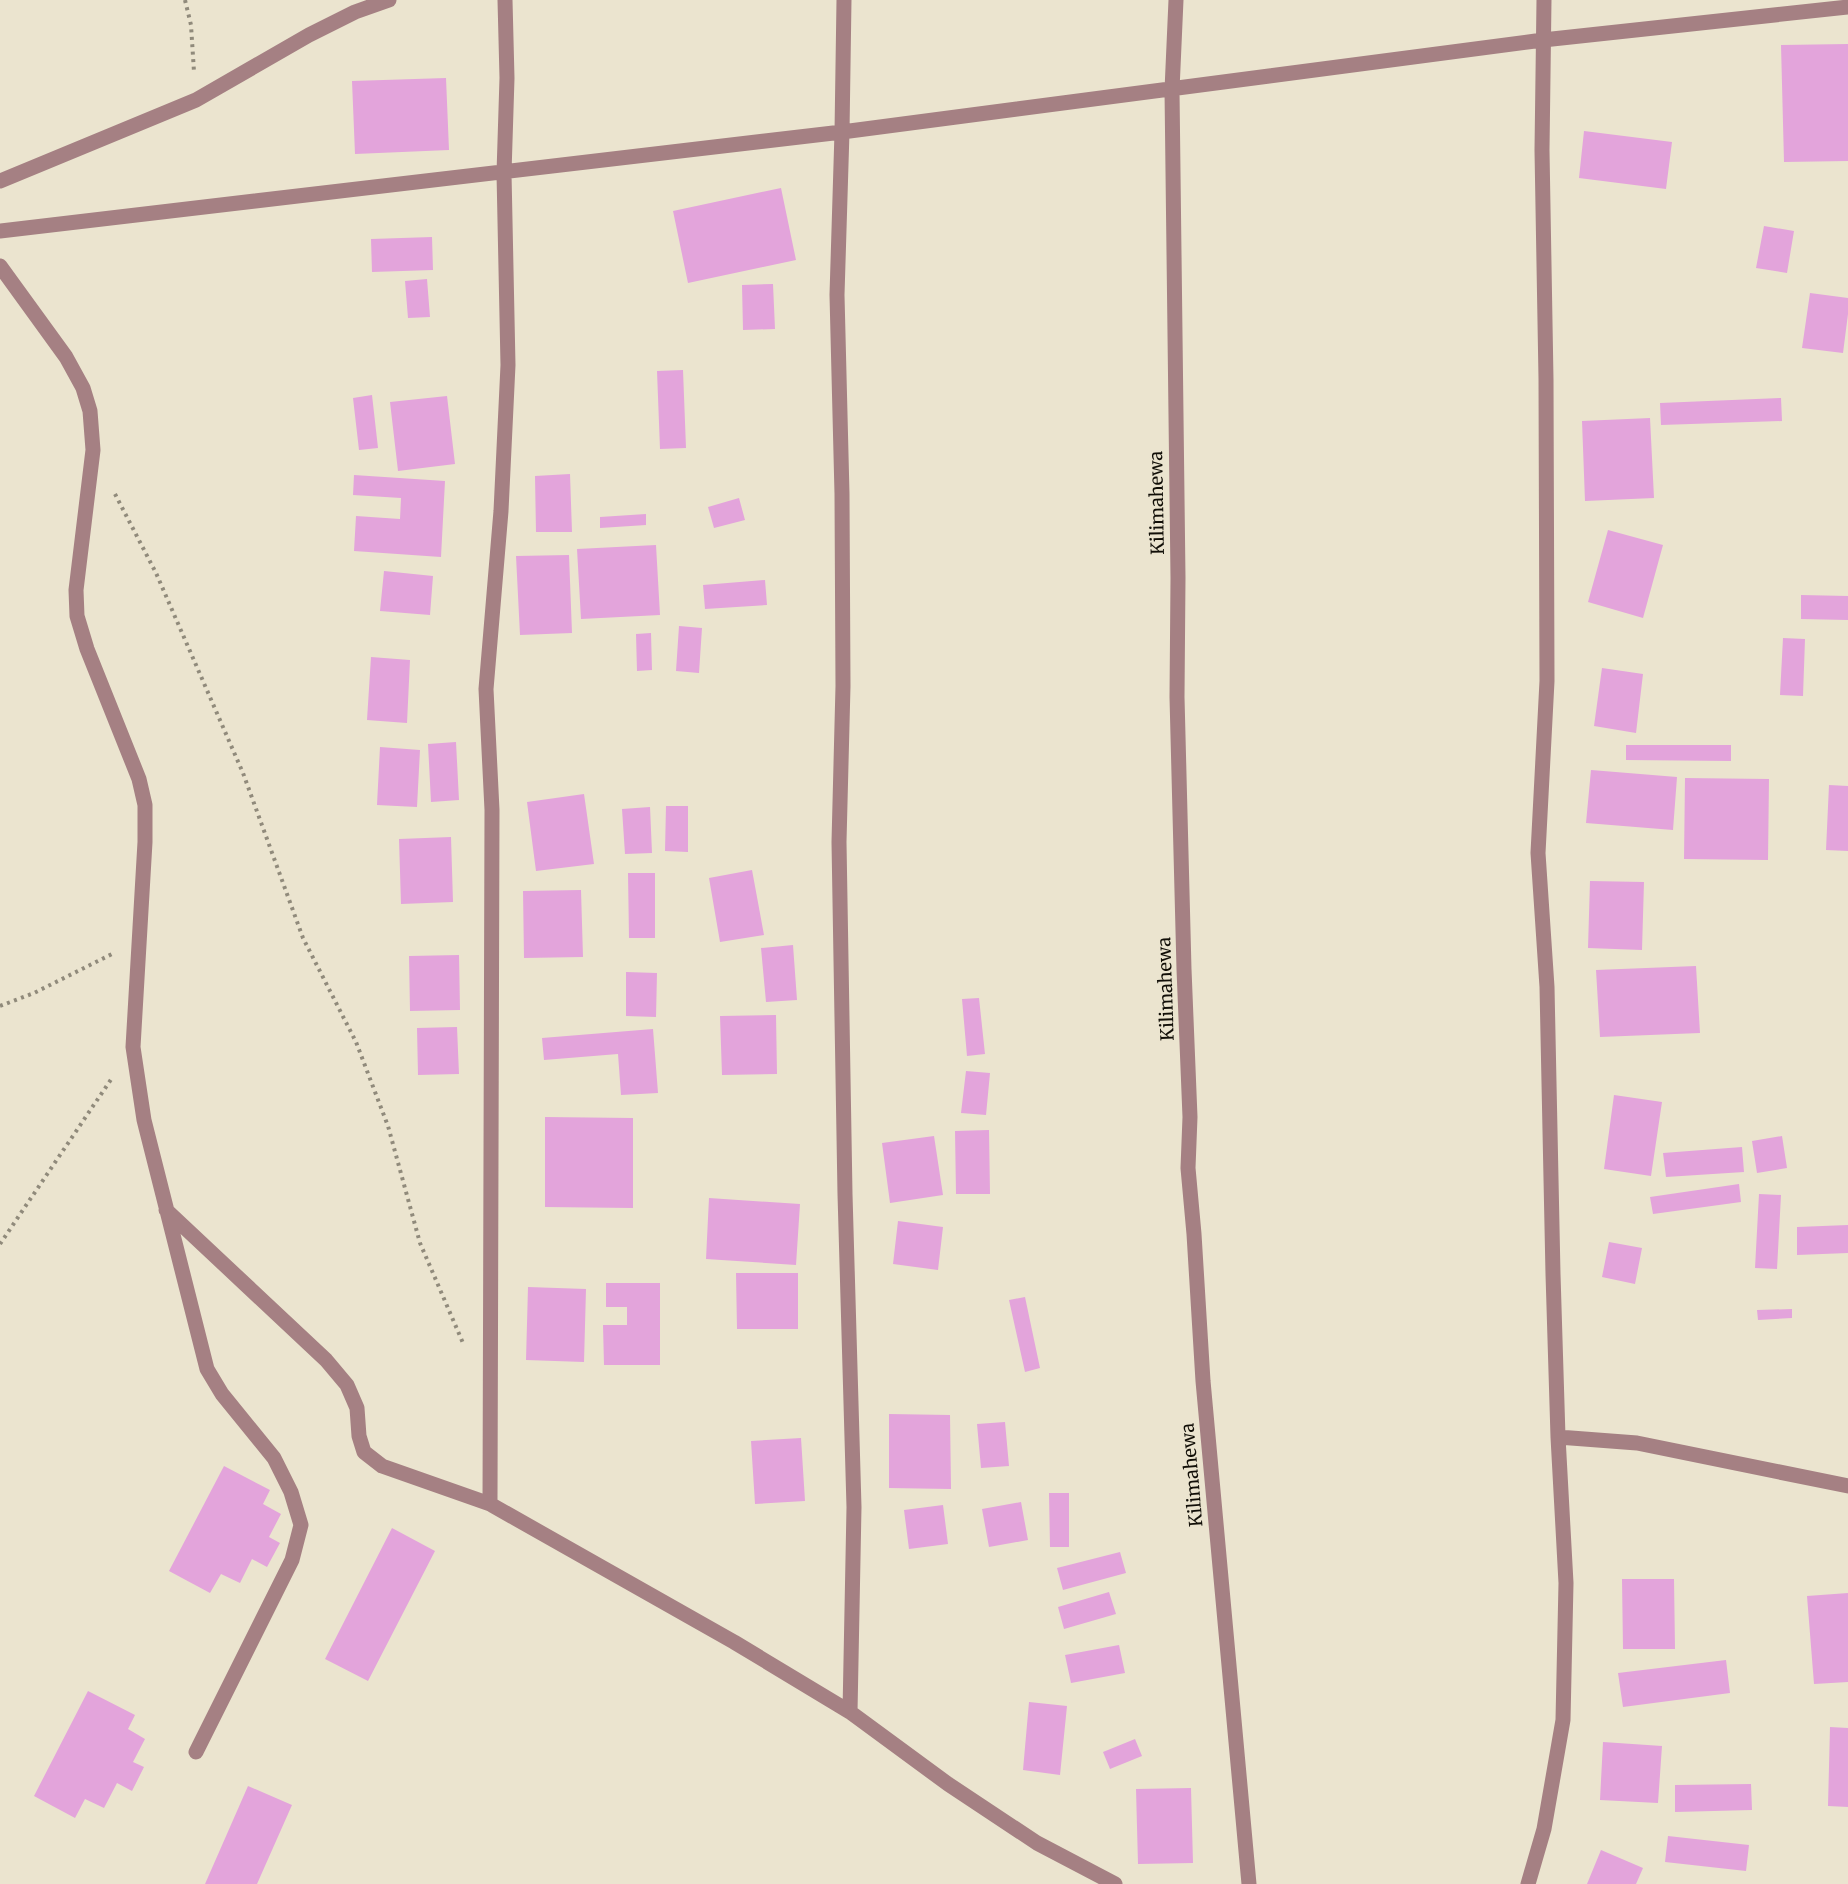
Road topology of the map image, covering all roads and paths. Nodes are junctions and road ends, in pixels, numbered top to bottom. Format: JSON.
{"nodes":[{"id":1,"x":184,"y":0,"type":"edge"},
{"id":2,"x":389,"y":0,"type":"edge"},
{"id":3,"x":505,"y":0,"type":"edge"},
{"id":4,"x":844,"y":0,"type":"edge"},
{"id":5,"x":1176,"y":0,"type":"edge"},
{"id":6,"x":1544,"y":0,"type":"edge"},
{"id":7,"x":1848,"y":7,"type":"edge"},
{"id":8,"x":1543,"y":40,"type":"junction"},
{"id":9,"x":1172,"y":90,"type":"junction"},
{"id":10,"x":196,"y":100,"type":"junction"},
{"id":11,"x":842,"y":132,"type":"junction"},
{"id":12,"x":504,"y":173,"type":"junction"},
{"id":13,"x":0,"y":181,"type":"edge"},
{"id":14,"x":0,"y":231,"type":"edge"},
{"id":15,"x":0,"y":266,"type":"edge"},
{"id":16,"x":114,"y":491,"type":"dead end"},
{"id":17,"x":139,"y":941,"type":"junction"},
{"id":18,"x":0,"y":1006,"type":"edge"},
{"id":19,"x":133,"y":1047,"type":"junction"},
{"id":20,"x":165,"y":1209,"type":"junction"},
{"id":21,"x":0,"y":1245,"type":"edge"},
{"id":22,"x":467,"y":1353,"type":"dead end"},
{"id":23,"x":1558,"y":1437,"type":"junction"},
{"id":24,"x":1848,"y":1486,"type":"edge"},
{"id":25,"x":490,"y":1504,"type":"junction"},
{"id":26,"x":850,"y":1712,"type":"junction"},
{"id":27,"x":196,"y":1752,"type":"dead end"},
{"id":28,"x":1115,"y":1884,"type":"edge"},
{"id":29,"x":1249,"y":1884,"type":"edge"},
{"id":30,"x":1528,"y":1884,"type":"edge"}],
"edges":[{"from":1,"to":10,"type":"path"},
{"from":2,"to":10,"type":"street"},
{"from":3,"to":12,"type":"street"},
{"from":4,"to":11,"type":"street"},
{"from":5,"to":9,"type":"street","name":"Kilimahewa"},
{"from":6,"to":8,"type":"street"},
{"from":7,"to":8,"type":"street"},
{"from":8,"to":9,"type":"street"},
{"from":8,"to":23,"type":"street"},
{"from":9,"to":11,"type":"street"},
{"from":9,"to":29,"type":"street","name":"Kilimahewa"},
{"from":10,"to":13,"type":"street"},
{"from":11,"to":12,"type":"street"},
{"from":11,"to":26,"type":"street"},
{"from":12,"to":14,"type":"street"},
{"from":12,"to":25,"type":"street"},
{"from":15,"to":17,"type":"street"},
{"from":16,"to":22,"type":"path"},
{"from":17,"to":18,"type":"path"},
{"from":17,"to":19,"type":"street"},
{"from":19,"to":20,"type":"street"},
{"from":19,"to":21,"type":"path"},
{"from":20,"to":25,"type":"street"},
{"from":20,"to":27,"type":"street"},
{"from":23,"to":24,"type":"street"},
{"from":23,"to":30,"type":"street"},
{"from":25,"to":26,"type":"street"},
{"from":26,"to":28,"type":"street"}]}
